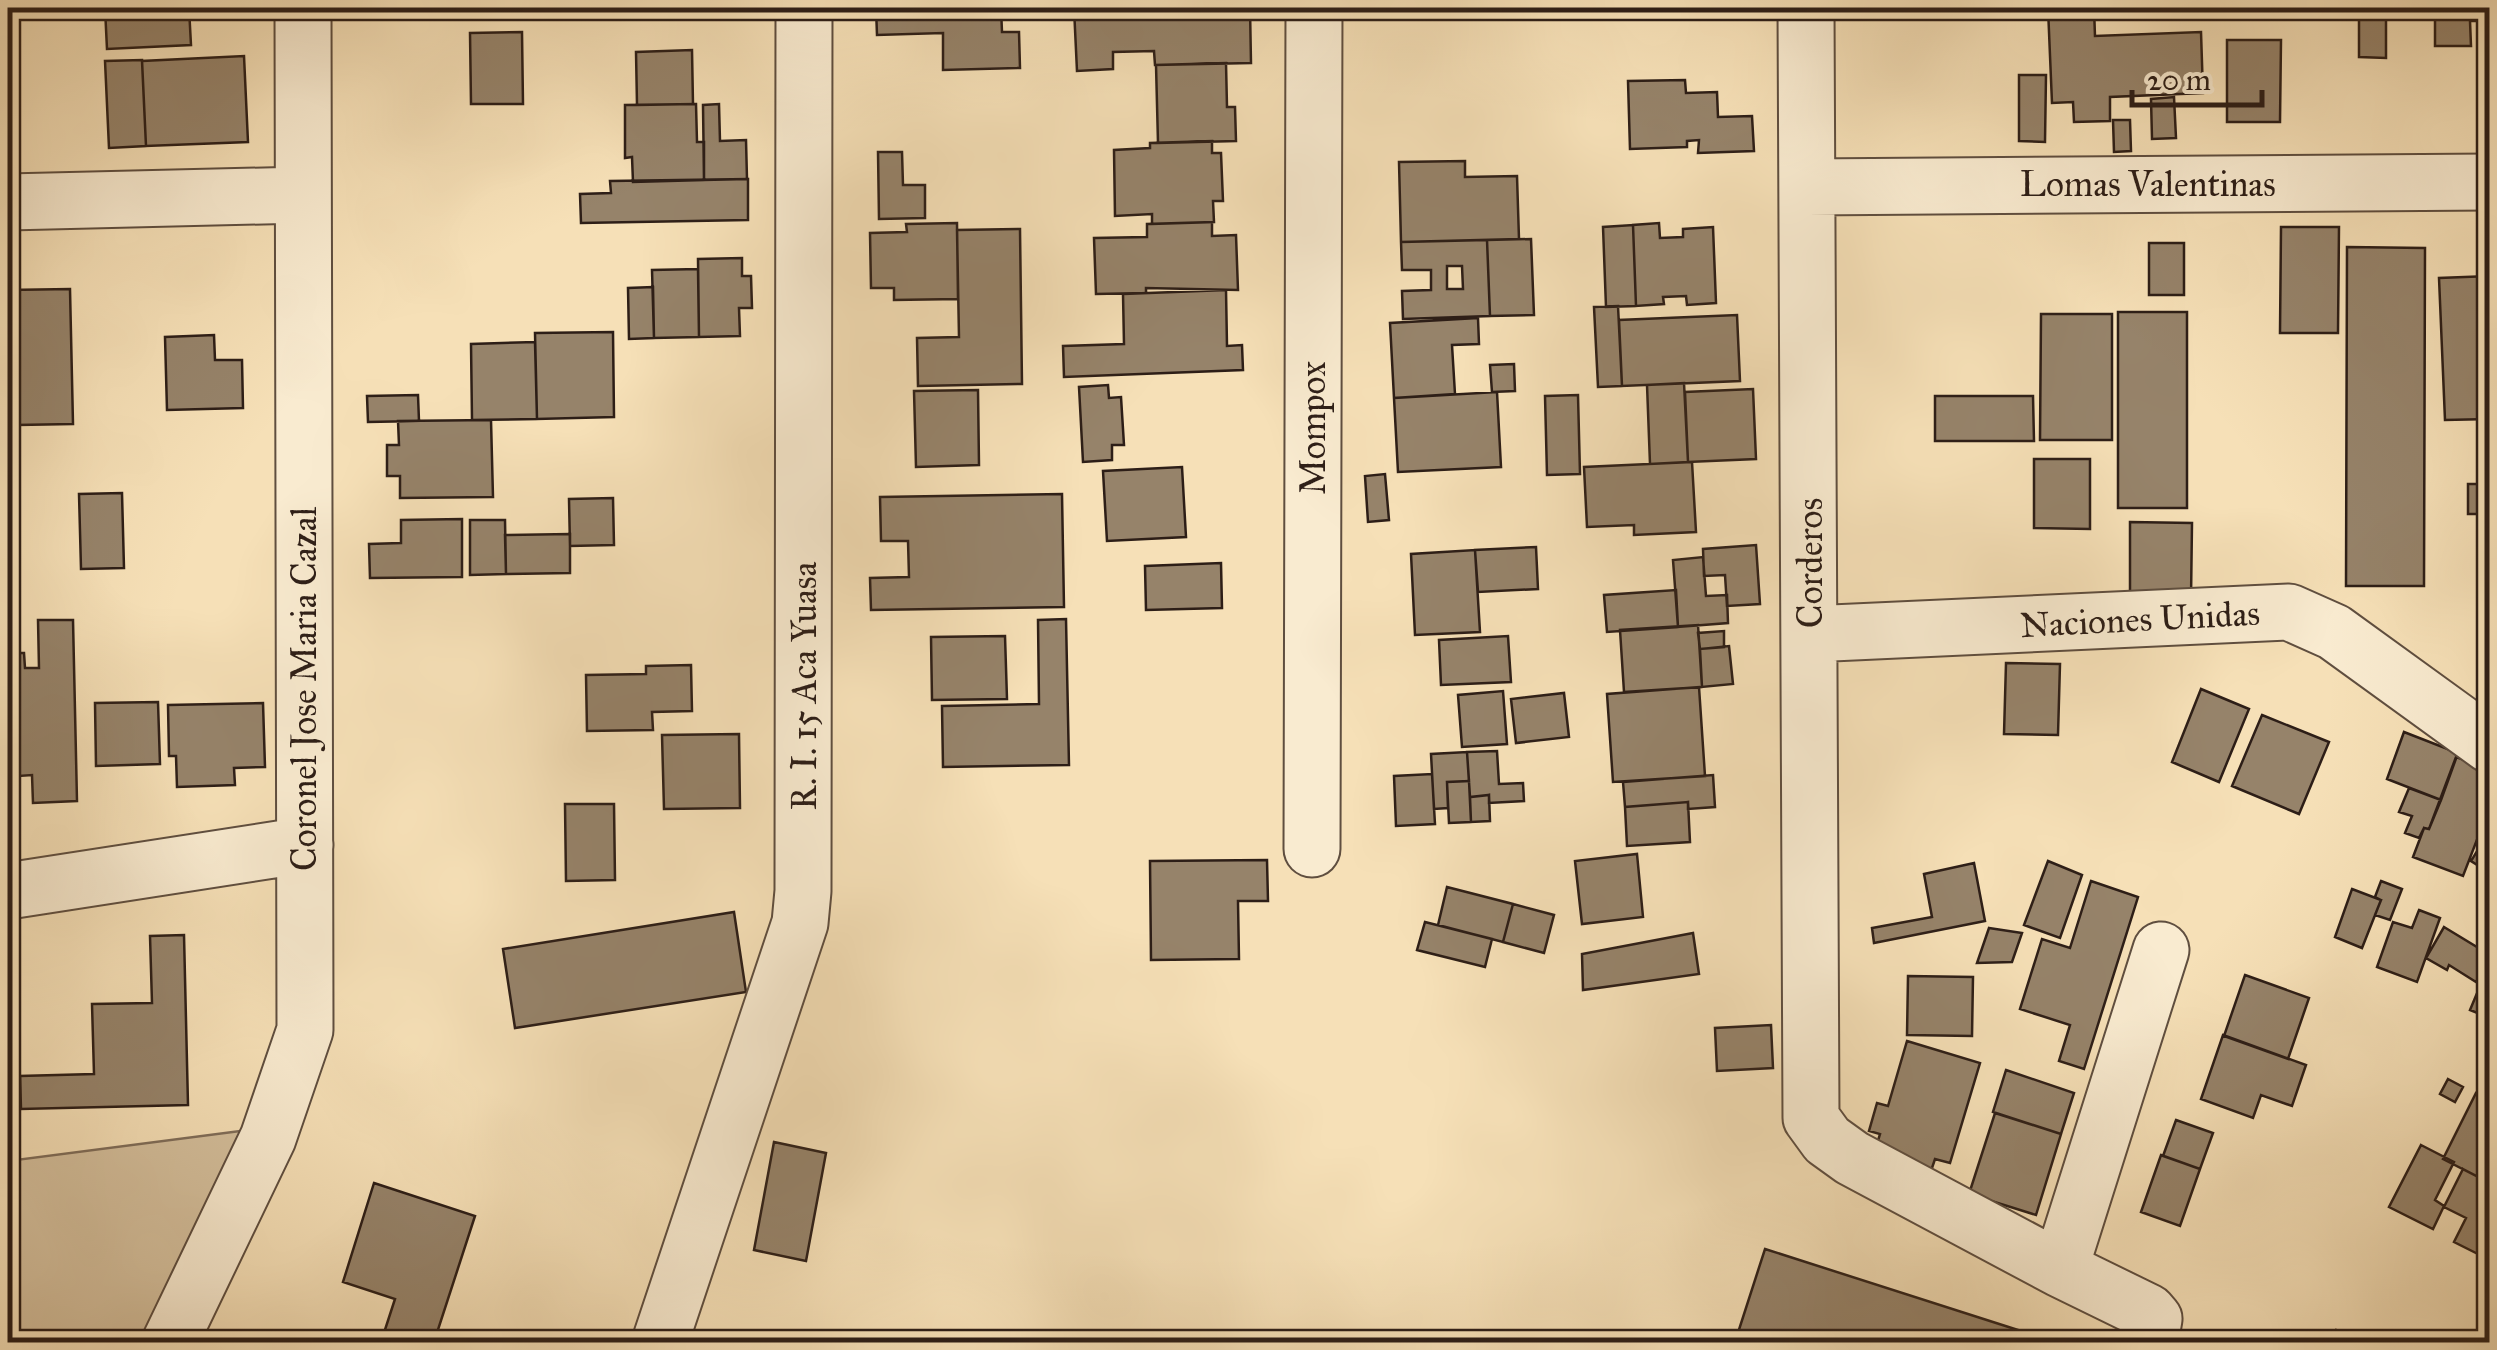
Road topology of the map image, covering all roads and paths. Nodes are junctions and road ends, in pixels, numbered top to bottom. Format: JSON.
{"nodes":[{"id":1,"x":303,"y":8,"type":"edge"},
{"id":2,"x":804,"y":8,"type":"edge"},
{"id":3,"x":1314,"y":8,"type":"edge"},
{"id":4,"x":1806,"y":8,"type":"edge"},
{"id":5,"x":2490,"y":182,"type":"edge"},
{"id":6,"x":1807,"y":186,"type":"junction"},
{"id":7,"x":303,"y":195,"type":"junction"},
{"id":8,"x":8,"y":202,"type":"edge"},
{"id":9,"x":1810,"y":634,"type":"junction"},
{"id":10,"x":2490,"y":745,"type":"edge"},
{"id":11,"x":304,"y":845,"type":"junction"},
{"id":12,"x":1312,"y":849,"type":"dead end"},
{"id":13,"x":8,"y":891,"type":"edge"},
{"id":14,"x":2161,"y":950,"type":"dead end"},
{"id":15,"x":2060,"y":1270,"type":"junction"},
{"id":16,"x":2149,"y":1327,"type":"edge"},
{"id":17,"x":170,"y":1342,"type":"edge"},
{"id":18,"x":660,"y":1342,"type":"edge"}],
"edges":[{"from":1,"to":7,"type":"street","name":"Coronel Jose Maria Cazal"},
{"from":2,"to":18,"type":"street","name":"R. I. 15 Aca Yuasa"},
{"from":3,"to":12,"type":"street","name":"Mompox"},
{"from":4,"to":6,"type":"street","name":"Corderos"},
{"from":5,"to":6,"type":"street","name":"Lomas Valentinas"},
{"from":6,"to":9,"type":"street","name":"Corderos"},
{"from":7,"to":8,"type":"street"},
{"from":7,"to":11,"type":"street","name":"Coronel Jose Maria Cazal"},
{"from":9,"to":10,"type":"street","name":"Naciones Unidas"},
{"from":9,"to":15,"type":"street","name":"Corderos"},
{"from":11,"to":13,"type":"street"},
{"from":11,"to":17,"type":"street","name":"Coronel Jose Maria Cazal"},
{"from":14,"to":15,"type":"street"},
{"from":15,"to":16,"type":"street"}]}
